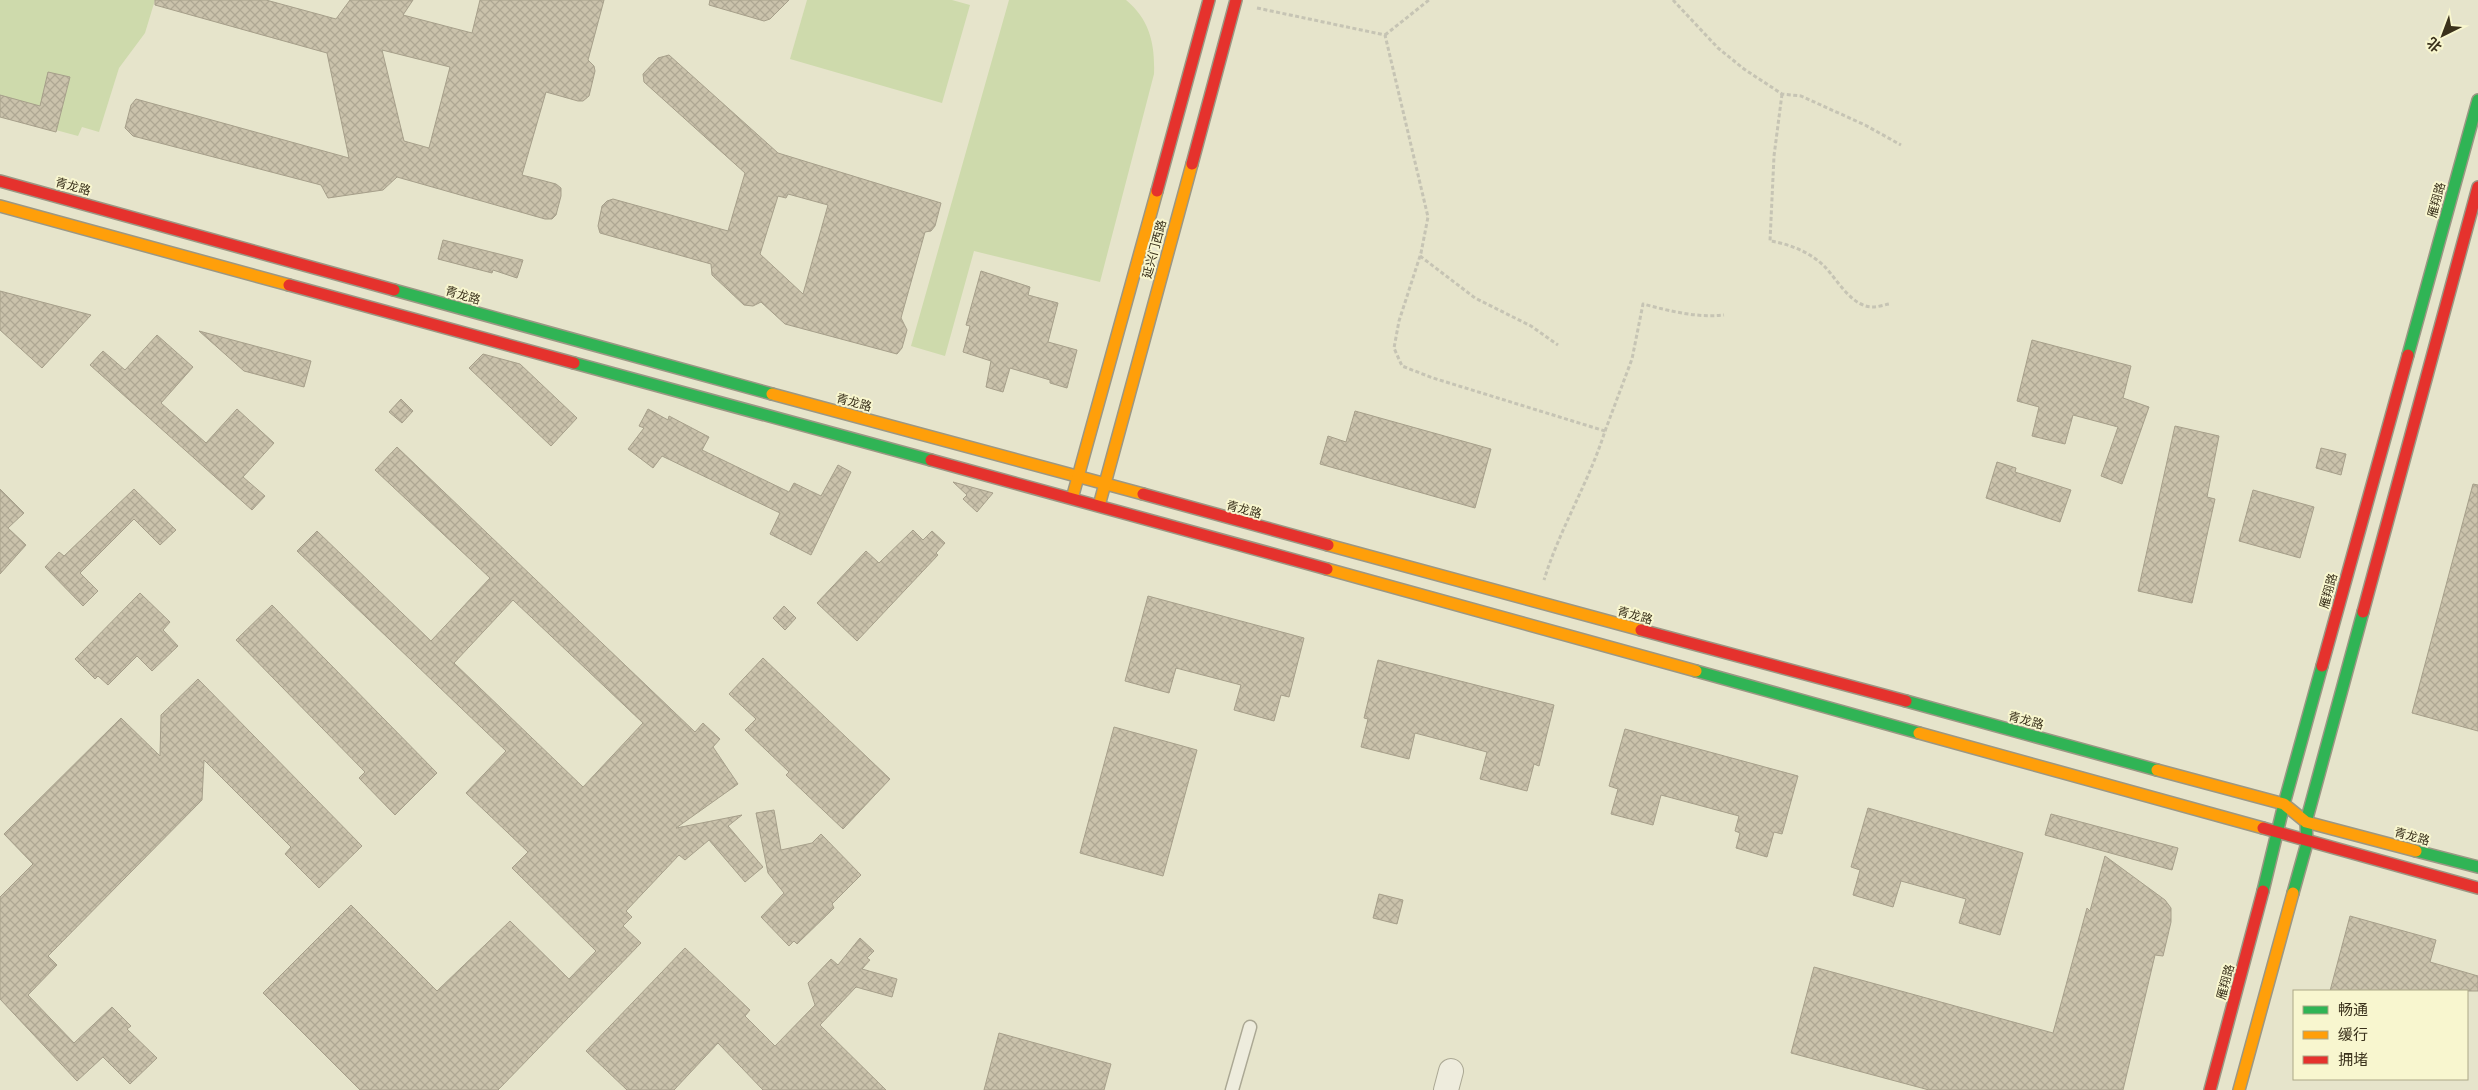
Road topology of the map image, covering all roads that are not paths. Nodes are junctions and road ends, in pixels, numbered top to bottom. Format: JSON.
{"nodes":[{"id":1,"x":1208,"y":0,"type":"edge"},
{"id":2,"x":1235,"y":1,"type":"edge"},
{"id":3,"x":2478,"y":100,"type":"edge"},
{"id":4,"x":0,"y":181,"type":"edge"},
{"id":5,"x":2478,"y":187,"type":"edge"},
{"id":6,"x":0,"y":206,"type":"edge"},
{"id":7,"x":1078,"y":478,"type":"junction"},
{"id":8,"x":1104,"y":485,"type":"junction"},
{"id":9,"x":1072,"y":499,"type":"junction"},
{"id":10,"x":1099,"y":506,"type":"junction"},
{"id":11,"x":2284,"y":804,"type":"junction"},
{"id":12,"x":2306,"y":822,"type":"junction"},
{"id":13,"x":2279,"y":832,"type":"junction"},
{"id":14,"x":2307,"y":842,"type":"junction"},
{"id":15,"x":2478,"y":867,"type":"edge"},
{"id":16,"x":2478,"y":888,"type":"edge"},
{"id":17,"x":1250,"y":1027,"type":"dead end"},
{"id":18,"x":1232,"y":1090,"type":"edge"},
{"id":19,"x":2210,"y":1090,"type":"edge"},
{"id":20,"x":2239,"y":1090,"type":"edge"}],
"edges":[{"from":1,"to":7,"type":"street","name":"延兴门西路"},
{"from":2,"to":8,"type":"street","name":"延兴门西路"},
{"from":3,"to":11,"type":"street","name":"雁翔路"},
{"from":4,"to":7,"type":"street","name":"青龙路"},
{"from":5,"to":12,"type":"street"},
{"from":6,"to":9,"type":"street"},
{"from":7,"to":8,"type":"street","name":"青龙路"},
{"from":7,"to":9,"type":"street","name":"延兴门西路"},
{"from":8,"to":10,"type":"street","name":"延兴门西路"},
{"from":8,"to":11,"type":"street","name":"青龙路"},
{"from":9,"to":10,"type":"street"},
{"from":10,"to":13,"type":"street"},
{"from":11,"to":12,"type":"street","name":"青龙路"},
{"from":11,"to":13,"type":"street","name":"雁翔路"},
{"from":12,"to":14,"type":"street"},
{"from":12,"to":15,"type":"street","name":"青龙路"},
{"from":13,"to":14,"type":"street"},
{"from":13,"to":19,"type":"street","name":"雁翔路"},
{"from":14,"to":16,"type":"street"},
{"from":14,"to":20,"type":"street"},
{"from":17,"to":18,"type":"lane"}]}
